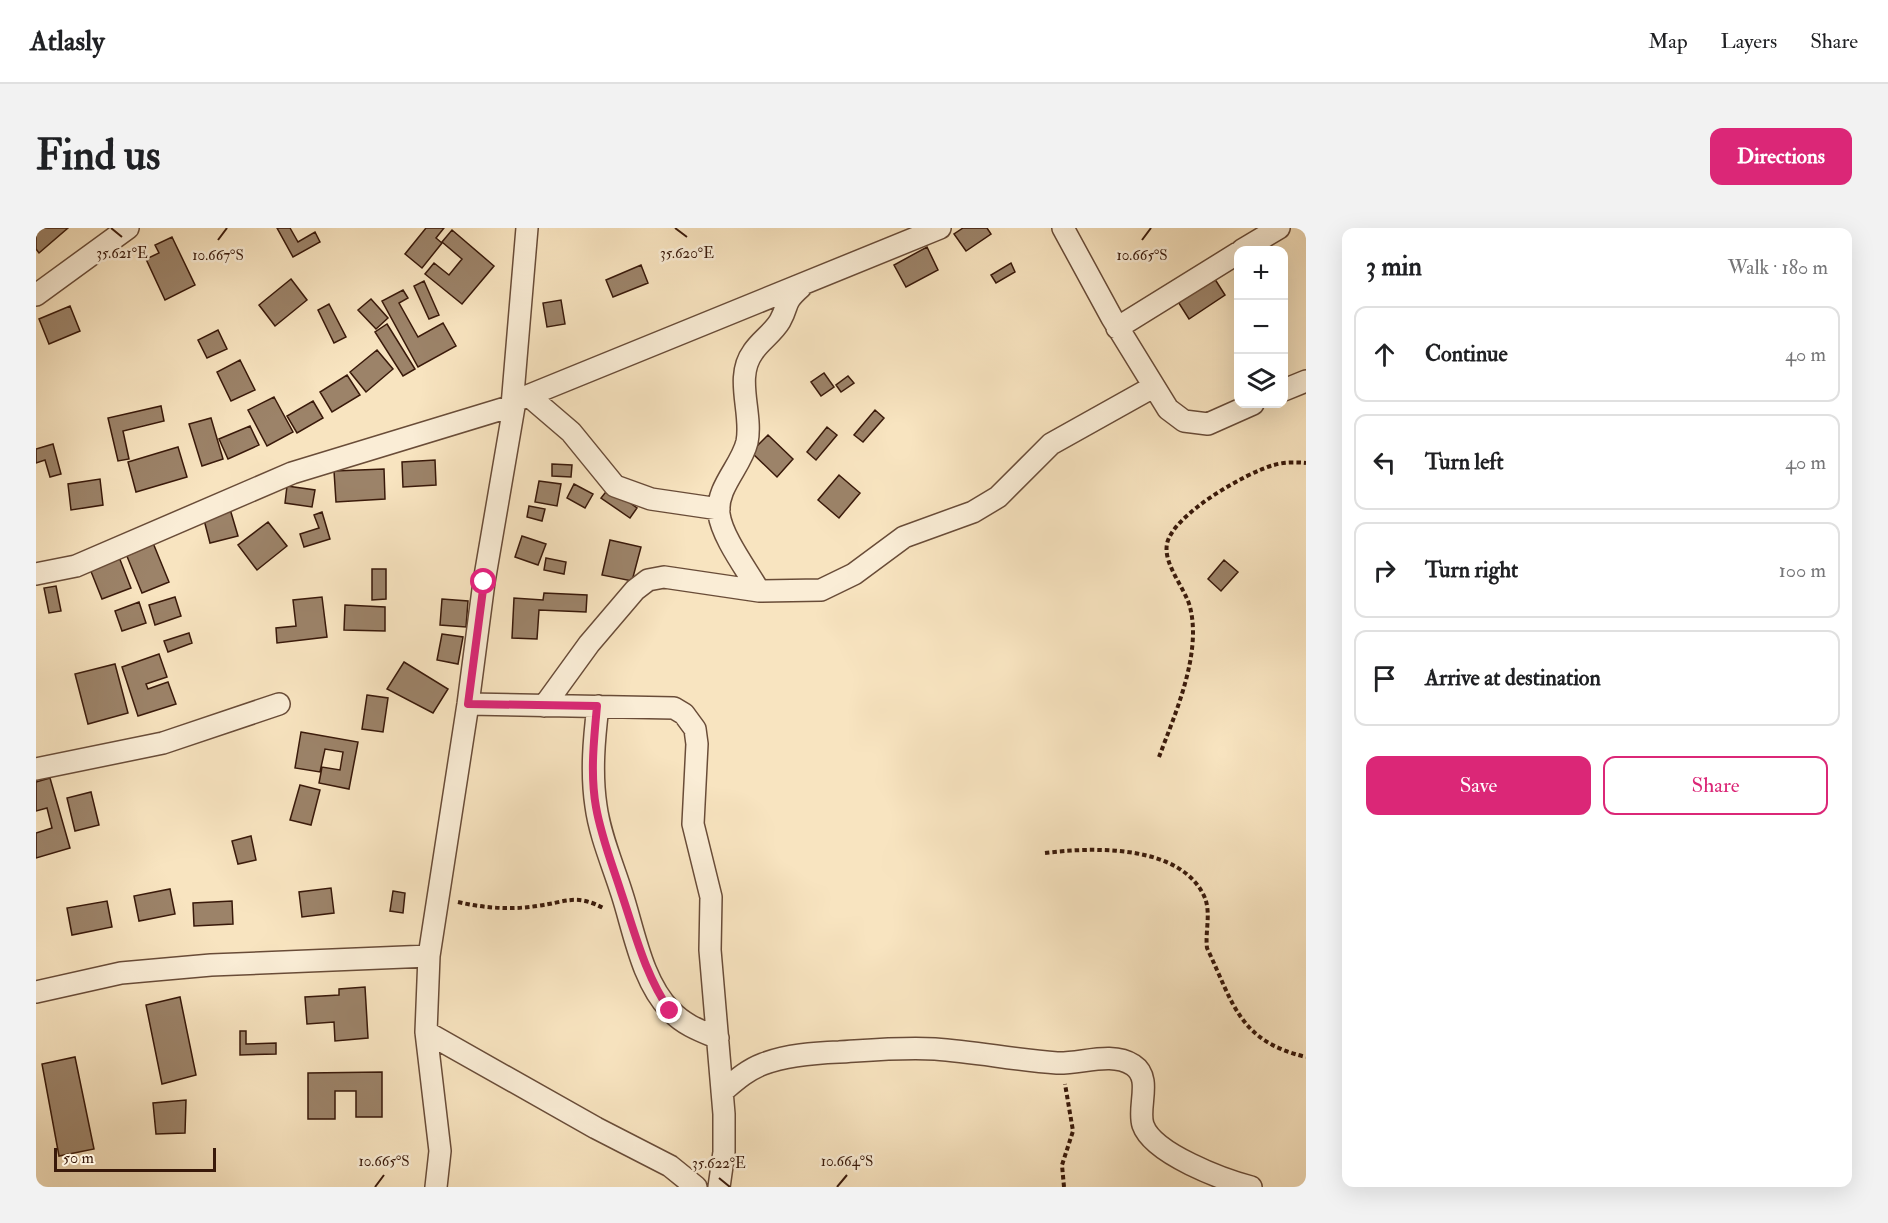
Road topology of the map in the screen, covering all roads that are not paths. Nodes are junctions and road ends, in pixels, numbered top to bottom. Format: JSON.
{"nodes":[{"id":1,"x":128,"y":228,"type":"edge"},
{"id":2,"x":527,"y":228,"type":"edge"},
{"id":3,"x":940,"y":228,"type":"edge"},
{"id":4,"x":1063,"y":228,"type":"edge"},
{"id":5,"x":1279,"y":228,"type":"edge"},
{"id":6,"x":1250,"y":246,"type":"edge"},
{"id":7,"x":1234,"y":256,"type":"edge"},
{"id":8,"x":804,"y":285,"type":"junction"},
{"id":9,"x":36,"y":295,"type":"edge"},
{"id":10,"x":1118,"y":328,"type":"junction"},
{"id":11,"x":1306,"y":381,"type":"edge"},
{"id":12,"x":1153,"y":387,"type":"junction"},
{"id":13,"x":1288,"y":388,"type":"edge"},
{"id":14,"x":519,"y":401,"type":"junction"},
{"id":15,"x":1244,"y":408,"type":"edge"},
{"id":16,"x":719,"y":509,"type":"junction"},
{"id":17,"x":36,"y":574,"type":"edge"},
{"id":18,"x":759,"y":591,"type":"junction"},
{"id":19,"x":279,"y":704,"type":"dead end"},
{"id":20,"x":468,"y":704,"type":"junction"},
{"id":21,"x":544,"y":706,"type":"junction"},
{"id":22,"x":597,"y":706,"type":"junction"},
{"id":23,"x":36,"y":769,"type":"edge"},
{"id":24,"x":429,"y":956,"type":"junction"},
{"id":25,"x":37,"y":987,"type":"edge"},
{"id":26,"x":426,"y":1032,"type":"junction"},
{"id":27,"x":718,"y":1038,"type":"junction"},
{"id":28,"x":722,"y":1092,"type":"junction"},
{"id":29,"x":436,"y":1187,"type":"edge"},
{"id":30,"x":696,"y":1187,"type":"edge"},
{"id":31,"x":719,"y":1187,"type":"edge"},
{"id":32,"x":1251,"y":1187,"type":"edge"}],
"edges":[{"from":1,"to":9,"type":"street"},
{"from":2,"to":14,"type":"street"},
{"from":3,"to":8,"type":"street"},
{"from":4,"to":10,"type":"street"},
{"from":5,"to":6,"type":"street"},
{"from":7,"to":10,"type":"street"},
{"from":8,"to":14,"type":"street"},
{"from":8,"to":16,"type":"street"},
{"from":10,"to":12,"type":"street"},
{"from":11,"to":13,"type":"street"},
{"from":12,"to":15,"type":"street"},
{"from":12,"to":18,"type":"street"},
{"from":14,"to":16,"type":"street"},
{"from":14,"to":17,"type":"street"},
{"from":14,"to":20,"type":"street"},
{"from":16,"to":18,"type":"street"},
{"from":18,"to":21,"type":"street"},
{"from":19,"to":23,"type":"street"},
{"from":20,"to":21,"type":"street"},
{"from":20,"to":24,"type":"street"},
{"from":21,"to":22,"type":"street"},
{"from":22,"to":27,"type":"street"},
{"from":22,"to":27,"type":"street"},
{"from":24,"to":25,"type":"street"},
{"from":24,"to":26,"type":"street"},
{"from":26,"to":29,"type":"street"},
{"from":26,"to":30,"type":"street"},
{"from":27,"to":28,"type":"street"},
{"from":28,"to":31,"type":"street"},
{"from":28,"to":32,"type":"street"}]}
